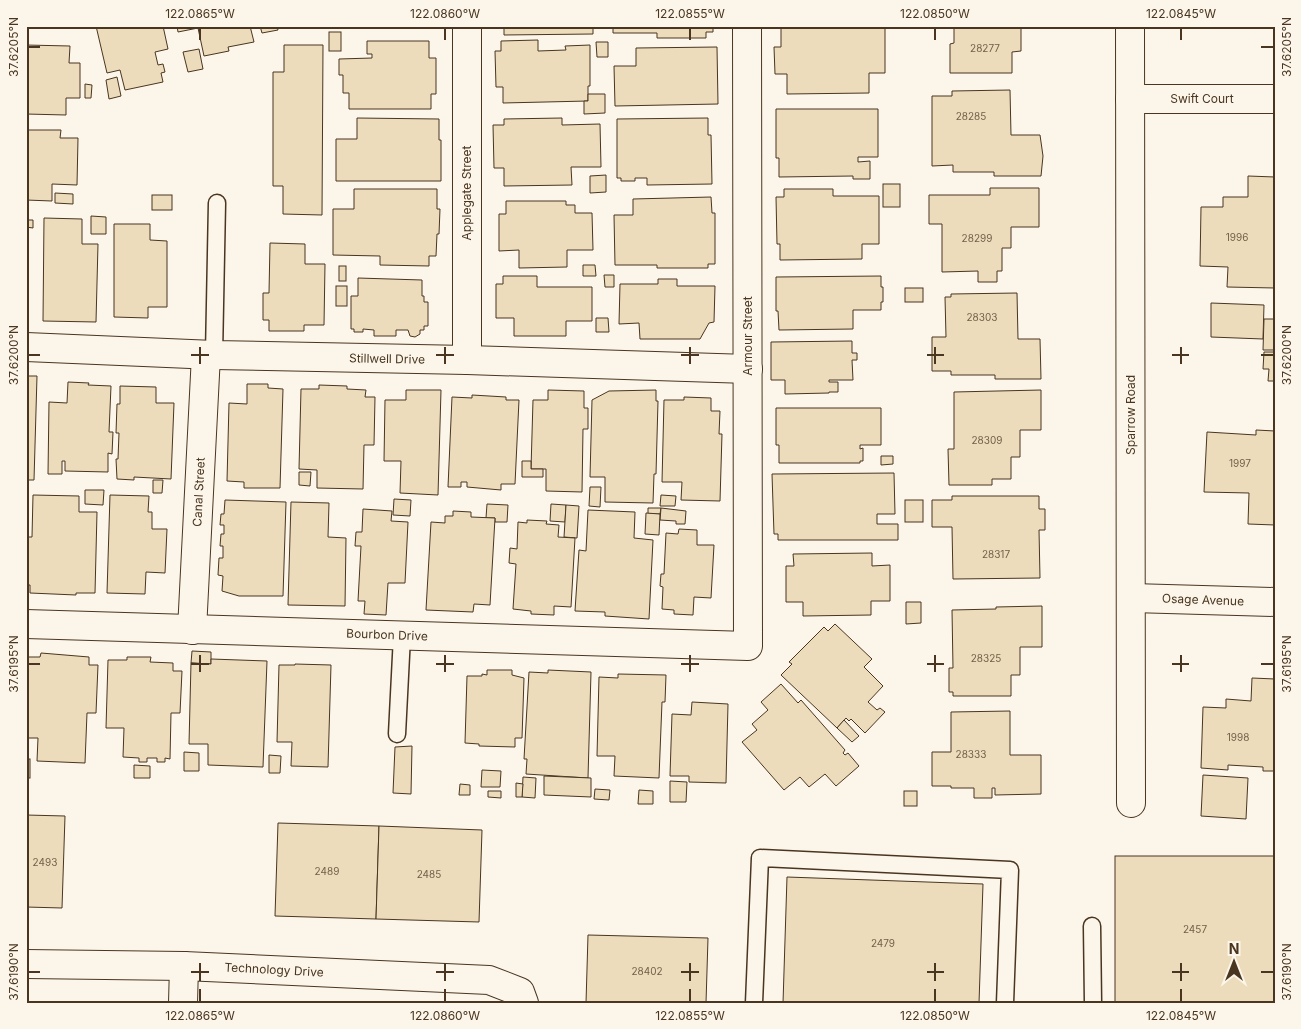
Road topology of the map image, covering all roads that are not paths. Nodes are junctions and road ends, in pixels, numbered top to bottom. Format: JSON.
{"nodes":[{"id":1,"x":467,"y":26,"type":"edge"},
{"id":2,"x":748,"y":26,"type":"edge"},
{"id":3,"x":1130,"y":26,"type":"edge"},
{"id":4,"x":1130,"y":99,"type":"junction"},
{"id":5,"x":1275,"y":99,"type":"edge"},
{"id":6,"x":216,"y":203,"type":"dead end"},
{"id":7,"x":26,"y":348,"type":"edge"},
{"id":8,"x":210,"y":355,"type":"junction"},
{"id":9,"x":467,"y":360,"type":"junction"},
{"id":10,"x":748,"y":369,"type":"junction"},
{"id":11,"x":1132,"y":598,"type":"junction"},
{"id":12,"x":1275,"y":602,"type":"edge"},
{"id":13,"x":26,"y":624,"type":"edge"},
{"id":14,"x":192,"y":630,"type":"junction"},
{"id":15,"x":402,"y":636,"type":"junction"},
{"id":16,"x":748,"y":646,"type":"joint"},
{"id":17,"x":397,"y":734,"type":"dead end"},
{"id":18,"x":1131,"y":803,"type":"dead end"},
{"id":19,"x":1092,"y":926,"type":"dead end"},
{"id":20,"x":26,"y":964,"type":"edge"},
{"id":21,"x":184,"y":966,"type":"junction"},
{"id":22,"x":522,"y":997,"type":"edge"},
{"id":23,"x":183,"y":1003,"type":"edge"},
{"id":24,"x":754,"y":1003,"type":"edge"},
{"id":25,"x":1005,"y":1003,"type":"edge"},
{"id":26,"x":1093,"y":1003,"type":"edge"}],
"edges":[{"from":1,"to":9,"type":"street","name":"Applegate Street"},
{"from":2,"to":10,"type":"street","name":"Armour Street"},
{"from":3,"to":4,"type":"street","name":"Sparrow Road"},
{"from":4,"to":5,"type":"street","name":"Swift Court"},
{"from":4,"to":11,"type":"street","name":"Sparrow Road"},
{"from":6,"to":8,"type":"lane"},
{"from":7,"to":8,"type":"street","name":"Stillwell Drive"},
{"from":8,"to":9,"type":"street","name":"Stillwell Drive"},
{"from":8,"to":14,"type":"street","name":"Canal Street"},
{"from":9,"to":10,"type":"street","name":"Stillwell Drive"},
{"from":10,"to":16,"type":"street","name":"Armour Street"},
{"from":11,"to":12,"type":"street","name":"Osage Avenue"},
{"from":11,"to":18,"type":"street","name":"Sparrow Road"},
{"from":13,"to":14,"type":"street","name":"Bourbon Drive"},
{"from":14,"to":15,"type":"street","name":"Bourbon Drive"},
{"from":15,"to":16,"type":"street","name":"Bourbon Drive"},
{"from":15,"to":17,"type":"lane"},
{"from":19,"to":26,"type":"lane"},
{"from":20,"to":21,"type":"street","name":"Technology Drive"},
{"from":21,"to":22,"type":"street","name":"Technology Drive"},
{"from":21,"to":23,"type":"street"},
{"from":24,"to":25,"type":"lane"}]}
